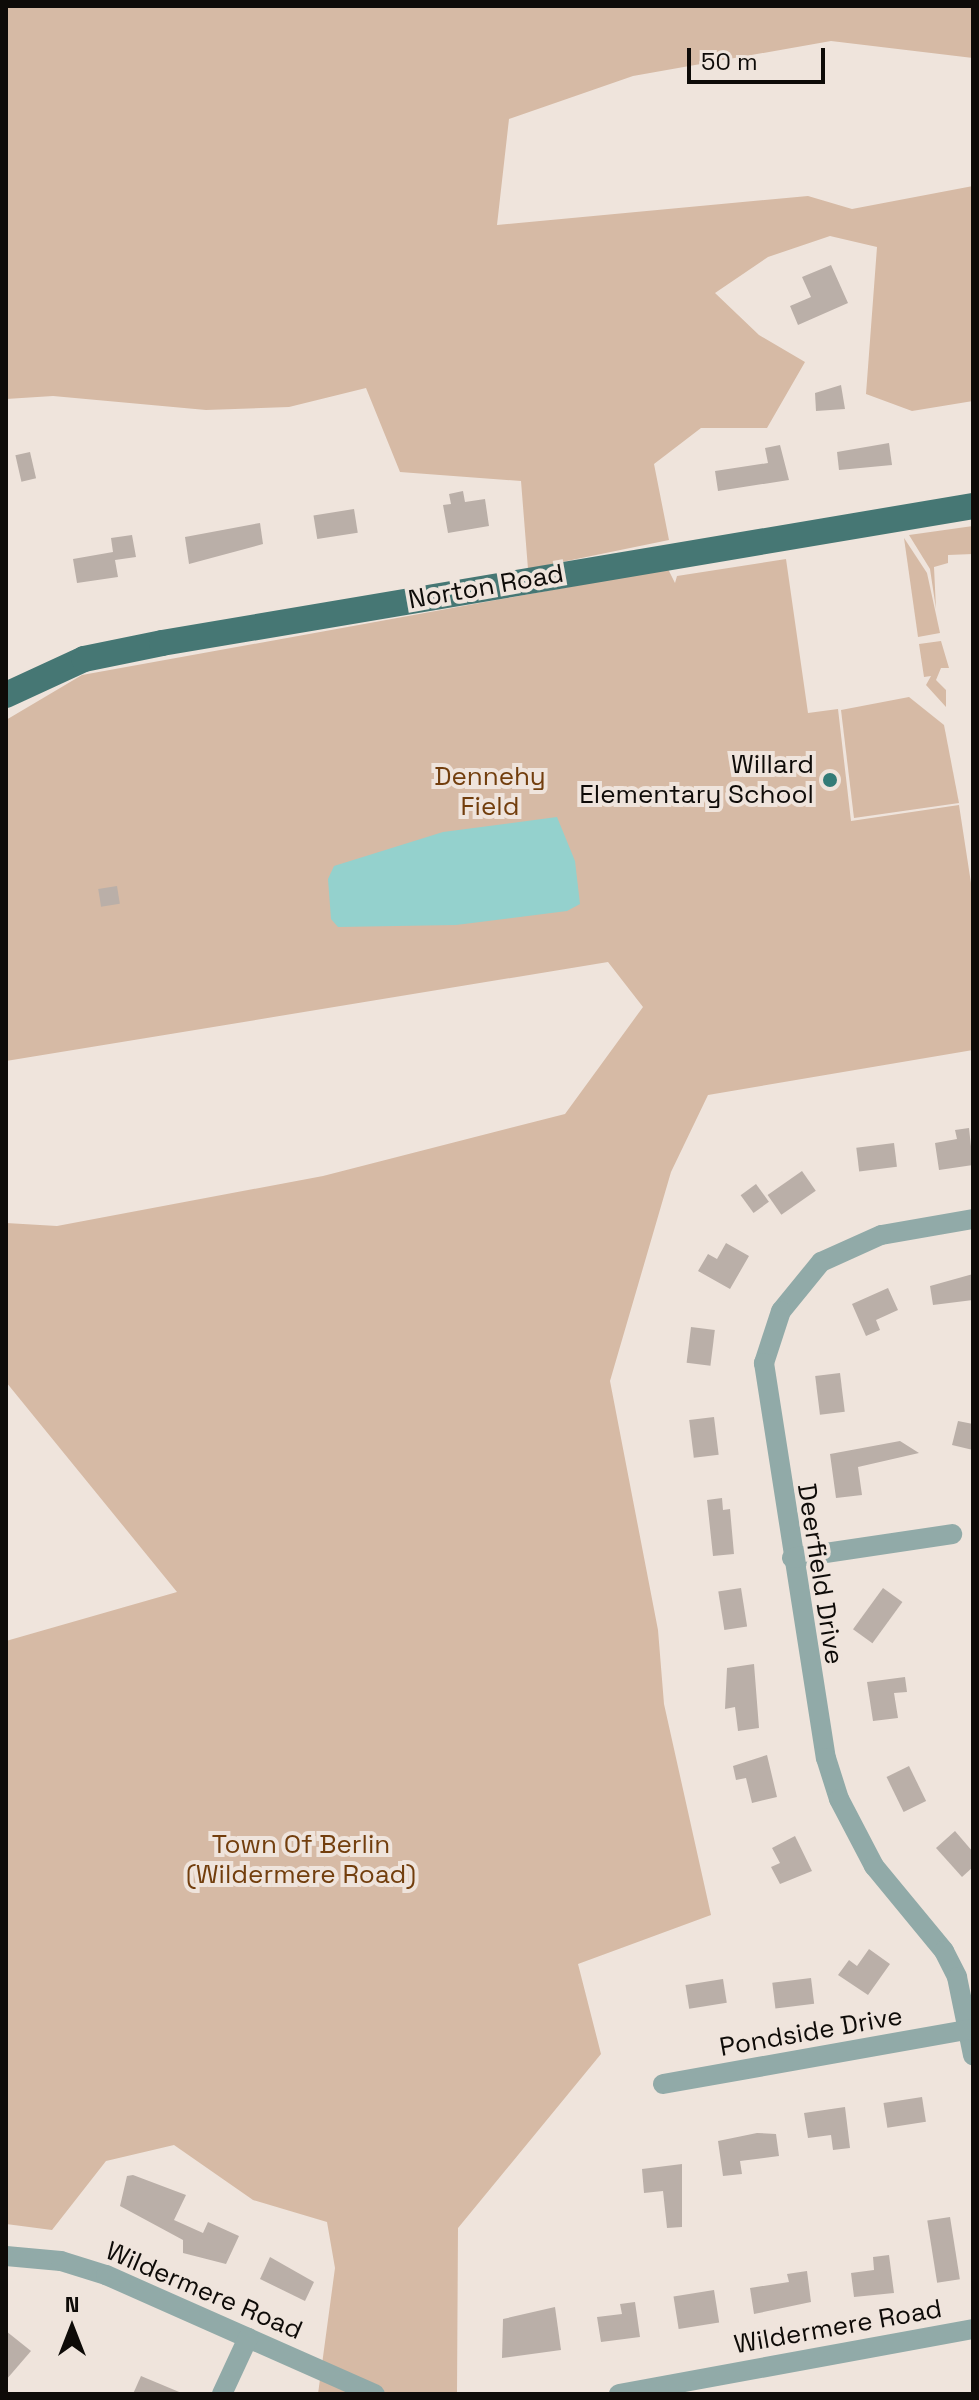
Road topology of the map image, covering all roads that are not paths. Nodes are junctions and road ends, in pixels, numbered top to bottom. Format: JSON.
{"nodes":[{"id":1,"x":973,"y":506,"type":"edge"},
{"id":2,"x":6,"y":695,"type":"edge"},
{"id":3,"x":973,"y":1219,"type":"edge"},
{"id":4,"x":952,"y":1534,"type":"dead end"},
{"id":5,"x":792,"y":1558,"type":"junction"},
{"id":6,"x":971,"y":2030,"type":"edge"},
{"id":7,"x":973,"y":2055,"type":"edge"},
{"id":8,"x":663,"y":2084,"type":"dead end"},
{"id":9,"x":6,"y":2256,"type":"edge"},
{"id":10,"x":973,"y":2329,"type":"edge"},
{"id":11,"x":248,"y":2338,"type":"junction"},
{"id":12,"x":222,"y":2394,"type":"edge"},
{"id":13,"x":375,"y":2394,"type":"edge"},
{"id":14,"x":619,"y":2394,"type":"edge"}],
"edges":[{"from":1,"to":2,"type":"main road","name":"Norton Road"},
{"from":3,"to":5,"type":"street","name":"Deerfield Drive"},
{"from":4,"to":5,"type":"street"},
{"from":5,"to":6,"type":"street","name":"Deerfield Drive"},
{"from":6,"to":7,"type":"street","name":"Deerfield Drive"},
{"from":6,"to":8,"type":"street","name":"Pondside Drive"},
{"from":9,"to":11,"type":"street","name":"Wildermere Road"},
{"from":10,"to":14,"type":"street","name":"Wildermere Road"},
{"from":11,"to":12,"type":"street"},
{"from":11,"to":13,"type":"street","name":"Wildermere Road"}]}
